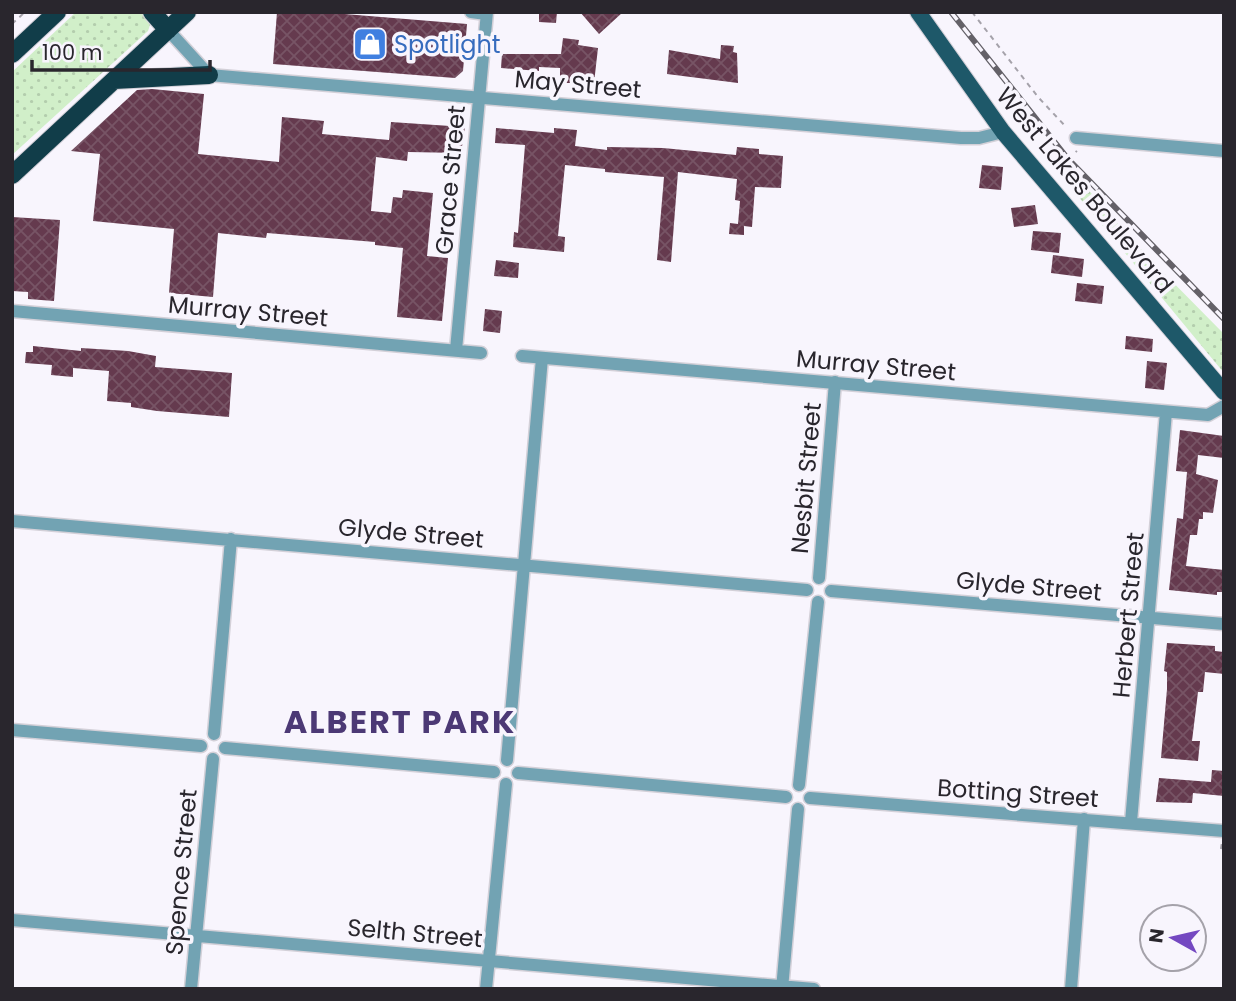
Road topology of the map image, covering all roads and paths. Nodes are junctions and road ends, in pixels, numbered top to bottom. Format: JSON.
{"nodes":[{"id":1,"x":25,"y":12,"type":"edge"},
{"id":2,"x":57,"y":12,"type":"edge"},
{"id":3,"x":152,"y":12,"type":"edge"},
{"id":4,"x":187,"y":12,"type":"edge"},
{"id":5,"x":471,"y":12,"type":"edge"},
{"id":6,"x":919,"y":12,"type":"edge"},
{"id":7,"x":972,"y":12,"type":"edge"},
{"id":8,"x":486,"y":13,"type":"edge"},
{"id":9,"x":20,"y":14,"type":"edge"},
{"id":10,"x":12,"y":23,"type":"edge"},
{"id":11,"x":168,"y":30,"type":"junction"},
{"id":12,"x":12,"y":54,"type":"edge"},
{"id":13,"x":209,"y":75,"type":"junction"},
{"id":14,"x":114,"y":80,"type":"junction"},
{"id":15,"x":478,"y":96,"type":"junction"},
{"id":16,"x":1003,"y":132,"type":"junction"},
{"id":17,"x":1076,"y":138,"type":"junction"},
{"id":18,"x":1224,"y":151,"type":"edge"},
{"id":19,"x":1052,"y":167,"type":"dead end"},
{"id":20,"x":12,"y":175,"type":"edge"},
{"id":21,"x":12,"y":310,"type":"edge"},
{"id":22,"x":456,"y":351,"type":"junction"},
{"id":23,"x":481,"y":353,"type":"dead end"},
{"id":24,"x":522,"y":356,"type":"dead end"},
{"id":25,"x":542,"y":358,"type":"junction"},
{"id":26,"x":835,"y":382,"type":"junction"},
{"id":27,"x":1224,"y":392,"type":"edge"},
{"id":28,"x":1224,"y":406,"type":"edge"},
{"id":29,"x":1166,"y":412,"type":"junction"},
{"id":30,"x":12,"y":521,"type":"edge"},
{"id":31,"x":231,"y":539,"type":"junction"},
{"id":32,"x":524,"y":563,"type":"junction"},
{"id":33,"x":819,"y":578,"type":"junction"},
{"id":34,"x":807,"y":590,"type":"junction"},
{"id":35,"x":831,"y":591,"type":"junction"},
{"id":36,"x":818,"y":602,"type":"junction"},
{"id":37,"x":1148,"y":618,"type":"junction"},
{"id":38,"x":1224,"y":624,"type":"edge"},
{"id":39,"x":12,"y":730,"type":"edge"},
{"id":40,"x":214,"y":734,"type":"junction"},
{"id":41,"x":201,"y":746,"type":"junction"},
{"id":42,"x":225,"y":748,"type":"junction"},
{"id":43,"x":213,"y":758,"type":"junction"},
{"id":44,"x":507,"y":760,"type":"junction"},
{"id":45,"x":494,"y":772,"type":"junction"},
{"id":46,"x":518,"y":773,"type":"junction"},
{"id":47,"x":506,"y":784,"type":"junction"},
{"id":48,"x":799,"y":785,"type":"junction"},
{"id":49,"x":786,"y":797,"type":"junction"},
{"id":50,"x":810,"y":798,"type":"junction"},
{"id":51,"x":798,"y":809,"type":"junction"},
{"id":52,"x":1084,"y":819,"type":"junction"},
{"id":53,"x":1131,"y":822,"type":"junction"},
{"id":54,"x":1224,"y":831,"type":"edge"},
{"id":55,"x":12,"y":920,"type":"edge"},
{"id":56,"x":196,"y":936,"type":"junction"},
{"id":57,"x":489,"y":961,"type":"junction"},
{"id":58,"x":782,"y":988,"type":"edge"},
{"id":59,"x":191,"y":989,"type":"edge"},
{"id":60,"x":486,"y":989,"type":"edge"},
{"id":61,"x":814,"y":989,"type":"edge"},
{"id":62,"x":1071,"y":989,"type":"edge"}],
"edges":[{"from":1,"to":9,"type":"path"},
{"from":2,"to":12,"type":"highway"},
{"from":3,"to":11,"type":"highway"},
{"from":4,"to":11,"type":"highway"},
{"from":5,"to":8,"type":"street"},
{"from":6,"to":16,"type":"main road","name":"West Lakes Boulevard"},
{"from":7,"to":17,"type":"path"},
{"from":8,"to":15,"type":"street","name":"Grace Street"},
{"from":9,"to":10,"type":"path"},
{"from":11,"to":13,"type":"street"},
{"from":11,"to":14,"type":"highway"},
{"from":13,"to":14,"type":"highway"},
{"from":13,"to":15,"type":"street","name":"May Street"},
{"from":14,"to":20,"type":"highway"},
{"from":15,"to":16,"type":"street","name":"May Street"},
{"from":15,"to":22,"type":"street","name":"Grace Street"},
{"from":16,"to":27,"type":"main road","name":"West Lakes Boulevard"},
{"from":17,"to":18,"type":"street"},
{"from":17,"to":19,"type":"path"},
{"from":21,"to":22,"type":"street","name":"Murray Street"},
{"from":22,"to":23,"type":"street","name":"Murray Street"},
{"from":24,"to":25,"type":"street","name":"Murray Street"},
{"from":25,"to":26,"type":"street","name":"Murray Street"},
{"from":25,"to":32,"type":"street"},
{"from":26,"to":29,"type":"street","name":"Murray Street"},
{"from":26,"to":33,"type":"street","name":"Nesbit Street"},
{"from":28,"to":29,"type":"street","name":"Murray Street"},
{"from":29,"to":37,"type":"street","name":"Herbert Street"},
{"from":30,"to":31,"type":"street","name":"Glyde Street"},
{"from":31,"to":32,"type":"street","name":"Glyde Street"},
{"from":31,"to":40,"type":"street"},
{"from":32,"to":34,"type":"street","name":"Glyde Street"},
{"from":32,"to":44,"type":"street"},
{"from":33,"to":34,"type":"street"},
{"from":33,"to":35,"type":"street"},
{"from":34,"to":36,"type":"street"},
{"from":35,"to":36,"type":"street"},
{"from":35,"to":37,"type":"street","name":"Glyde Street"},
{"from":36,"to":48,"type":"street"},
{"from":37,"to":38,"type":"street","name":"Glyde Street"},
{"from":37,"to":53,"type":"street","name":"Herbert Street"},
{"from":39,"to":41,"type":"street"},
{"from":40,"to":41,"type":"street"},
{"from":40,"to":42,"type":"street"},
{"from":41,"to":43,"type":"street"},
{"from":42,"to":43,"type":"street"},
{"from":42,"to":45,"type":"street"},
{"from":43,"to":56,"type":"street","name":"Spence Street"},
{"from":44,"to":45,"type":"street"},
{"from":44,"to":46,"type":"street"},
{"from":45,"to":47,"type":"street"},
{"from":46,"to":47,"type":"street"},
{"from":46,"to":49,"type":"street"},
{"from":47,"to":57,"type":"street"},
{"from":48,"to":49,"type":"street"},
{"from":48,"to":50,"type":"street"},
{"from":49,"to":51,"type":"street"},
{"from":50,"to":51,"type":"street"},
{"from":50,"to":52,"type":"street","name":"Botting Street"},
{"from":51,"to":58,"type":"street"},
{"from":52,"to":53,"type":"street","name":"Botting Street"},
{"from":52,"to":62,"type":"street"},
{"from":53,"to":54,"type":"street","name":"Botting Street"},
{"from":55,"to":56,"type":"street","name":"Selth Street"},
{"from":56,"to":57,"type":"street","name":"Selth Street"},
{"from":56,"to":59,"type":"street","name":"Spence Street"},
{"from":57,"to":58,"type":"street","name":"Selth Street"},
{"from":57,"to":60,"type":"street"},
{"from":58,"to":61,"type":"street","name":"Selth Street"}]}
